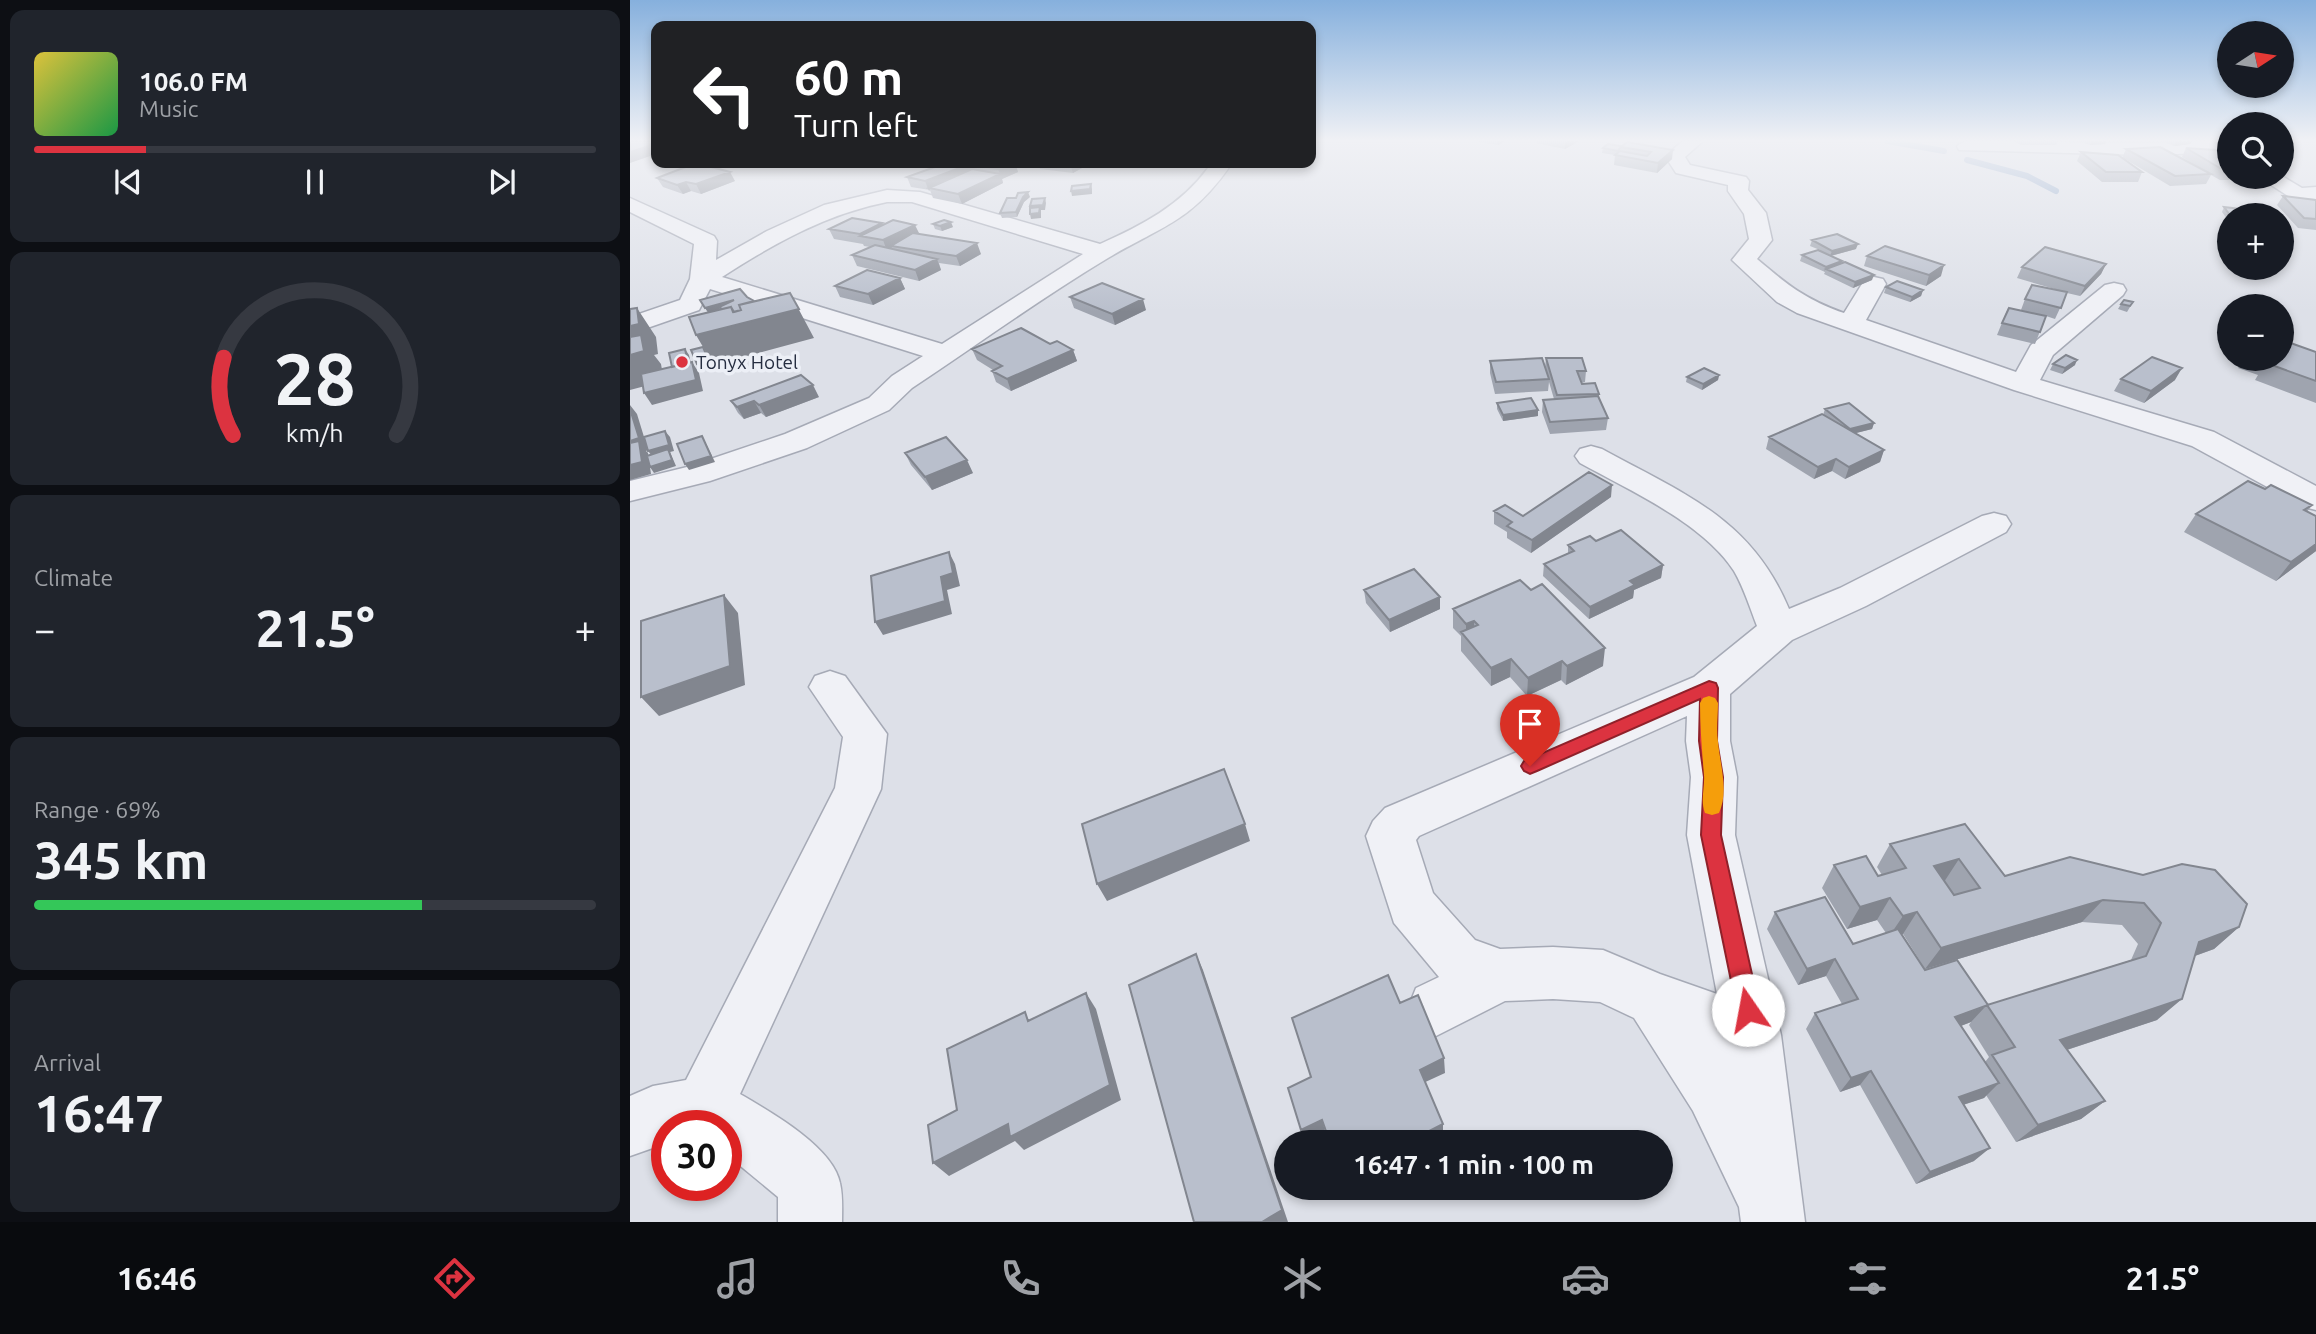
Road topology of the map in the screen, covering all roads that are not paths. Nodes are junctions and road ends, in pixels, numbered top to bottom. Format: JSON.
{"nodes":[{"id":1,"x":876,"y":198,"type":"edge"},
{"id":2,"x":917,"y":198,"type":"edge"},
{"id":3,"x":1196,"y":198,"type":"edge"},
{"id":4,"x":1743,"y":198,"type":"edge"},
{"id":5,"x":630,"y":204,"type":"edge"},
{"id":6,"x":1102,"y":252,"type":"junction"},
{"id":7,"x":702,"y":279,"type":"junction"},
{"id":8,"x":1874,"y":284,"type":"edge"},
{"id":9,"x":2114,"y":290,"type":"dead end"},
{"id":10,"x":1850,"y":325,"type":"junction"},
{"id":11,"x":630,"y":326,"type":"edge"},
{"id":12,"x":945,"y":354,"type":"junction"},
{"id":13,"x":2024,"y":384,"type":"junction"},
{"id":14,"x":1591,"y":456,"type":"dead end"},
{"id":15,"x":630,"y":491,"type":"edge"},
{"id":16,"x":2316,"y":499,"type":"edge"},
{"id":17,"x":1994,"y":524,"type":"dead end"},
{"id":18,"x":1778,"y":630,"type":"junction"},
{"id":19,"x":830,"y":687,"type":"dead end"},
{"id":20,"x":1709,"y":688,"type":"junction"},
{"id":21,"x":1500,"y":975,"type":"junction"},
{"id":22,"x":1653,"y":999,"type":"junction"},
{"id":23,"x":1436,"y":1008,"type":"dead end"},
{"id":24,"x":1753,"y":1035,"type":"junction"},
{"id":25,"x":705,"y":1106,"type":"junction"},
{"id":26,"x":630,"y":1126,"type":"edge"},
{"id":27,"x":1772,"y":1213,"type":"edge"},
{"id":28,"x":810,"y":1222,"type":"edge"}],
"edges":[{"from":1,"to":7,"type":"street"},
{"from":2,"to":6,"type":"street"},
{"from":3,"to":6,"type":"street"},
{"from":4,"to":10,"type":"street"},
{"from":5,"to":7,"type":"street"},
{"from":6,"to":12,"type":"street"},
{"from":7,"to":11,"type":"street"},
{"from":7,"to":12,"type":"street"},
{"from":8,"to":10,"type":"street"},
{"from":9,"to":13,"type":"street"},
{"from":10,"to":13,"type":"street"},
{"from":12,"to":15,"type":"street"},
{"from":13,"to":16,"type":"street"},
{"from":14,"to":18,"type":"street"},
{"from":17,"to":18,"type":"street"},
{"from":18,"to":20,"type":"street"},
{"from":19,"to":25,"type":"street"},
{"from":20,"to":21,"type":"street"},
{"from":20,"to":24,"type":"street"},
{"from":21,"to":22,"type":"street"},
{"from":21,"to":23,"type":"street"},
{"from":22,"to":24,"type":"street"},
{"from":22,"to":27,"type":"street"},
{"from":24,"to":27,"type":"street"},
{"from":25,"to":26,"type":"street"},
{"from":25,"to":28,"type":"street"}]}
